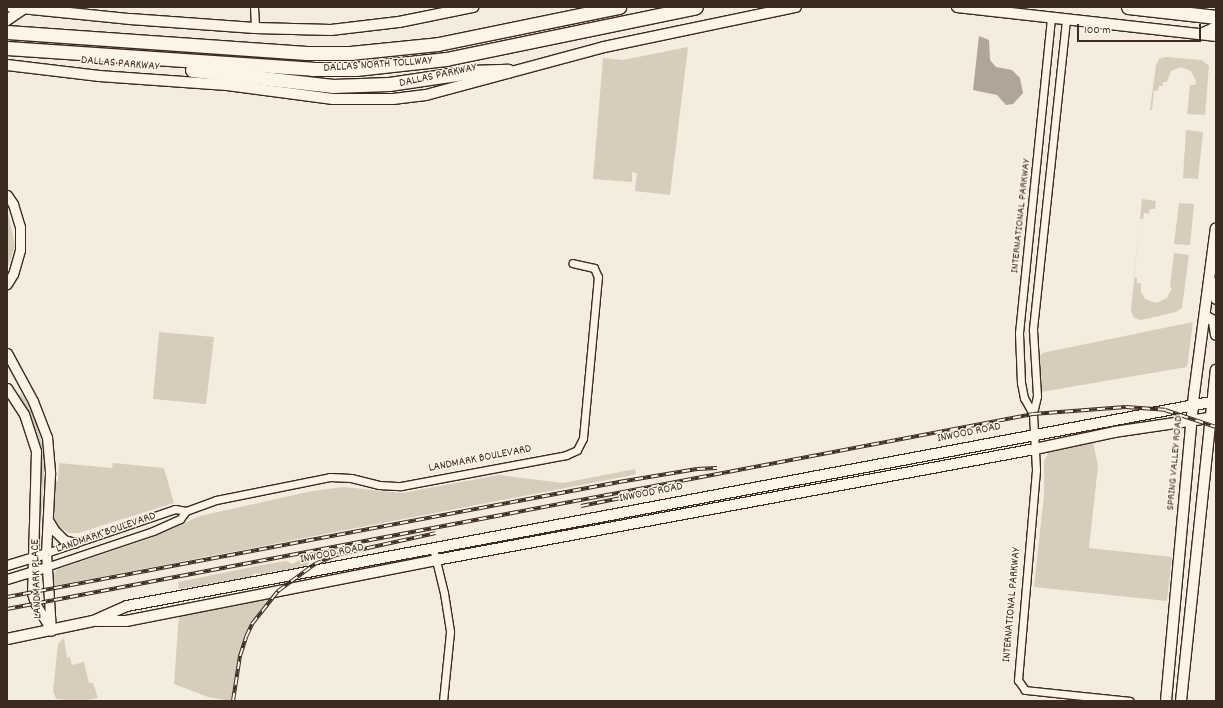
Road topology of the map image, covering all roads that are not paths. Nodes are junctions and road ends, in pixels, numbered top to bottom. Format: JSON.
{"nodes":[{"id":1,"x":11,"y":7,"type":"edge"},
{"id":2,"x":254,"y":7,"type":"edge"},
{"id":3,"x":473,"y":7,"type":"edge"},
{"id":4,"x":619,"y":7,"type":"edge"},
{"id":5,"x":696,"y":7,"type":"edge"},
{"id":6,"x":796,"y":7,"type":"edge"},
{"id":7,"x":957,"y":7,"type":"edge"},
{"id":8,"x":1128,"y":7,"type":"edge"},
{"id":9,"x":25,"y":8,"type":"junction"},
{"id":10,"x":603,"y":9,"type":"edge"},
{"id":11,"x":1216,"y":17,"type":"edge"},
{"id":12,"x":1051,"y":18,"type":"junction"},
{"id":13,"x":7,"y":20,"type":"edge"},
{"id":14,"x":1066,"y":20,"type":"junction"},
{"id":15,"x":1216,"y":27,"type":"edge"},
{"id":16,"x":255,"y":28,"type":"junction"},
{"id":17,"x":10,"y":32,"type":"edge"},
{"id":18,"x":1200,"y":34,"type":"junction"},
{"id":19,"x":1216,"y":36,"type":"edge"},
{"id":20,"x":7,"y":48,"type":"edge"},
{"id":21,"x":119,"y":57,"type":"junction"},
{"id":22,"x":8,"y":64,"type":"edge"},
{"id":23,"x":508,"y":71,"type":"junction"},
{"id":24,"x":7,"y":195,"type":"edge"},
{"id":25,"x":1216,"y":228,"type":"edge"},
{"id":26,"x":1213,"y":257,"type":"junction"},
{"id":27,"x":573,"y":263,"type":"dead end"},
{"id":28,"x":7,"y":284,"type":"edge"},
{"id":29,"x":1216,"y":299,"type":"edge"},
{"id":30,"x":1205,"y":316,"type":"junction"},
{"id":31,"x":1216,"y":335,"type":"edge"},
{"id":32,"x":7,"y":353,"type":"edge"},
{"id":33,"x":1216,"y":370,"type":"edge"},
{"id":34,"x":20,"y":380,"type":"junction"},
{"id":35,"x":7,"y":388,"type":"edge"},
{"id":36,"x":1214,"y":401,"type":"edge"},
{"id":37,"x":1194,"y":405,"type":"junction"},
{"id":38,"x":1033,"y":414,"type":"junction"},
{"id":39,"x":1213,"y":417,"type":"edge"},
{"id":40,"x":1192,"y":418,"type":"junction"},
{"id":41,"x":1034,"y":434,"type":"junction"},
{"id":42,"x":1035,"y":449,"type":"junction"},
{"id":43,"x":836,"y":472,"type":"junction"},
{"id":44,"x":839,"y":486,"type":"junction"},
{"id":45,"x":186,"y":511,"type":"junction"},
{"id":46,"x":604,"y":515,"type":"junction"},
{"id":47,"x":48,"y":520,"type":"junction"},
{"id":48,"x":608,"y":530,"type":"junction"},
{"id":49,"x":75,"y":542,"type":"junction"},
{"id":50,"x":433,"y":548,"type":"junction"},
{"id":51,"x":46,"y":553,"type":"junction"},
{"id":52,"x":31,"y":557,"type":"junction"},
{"id":53,"x":436,"y":560,"type":"junction"},
{"id":54,"x":7,"y":565,"type":"edge"},
{"id":55,"x":46,"y":567,"type":"junction"},
{"id":56,"x":31,"y":572,"type":"junction"},
{"id":57,"x":7,"y":579,"type":"edge"},
{"id":58,"x":1175,"y":598,"type":"junction"},
{"id":59,"x":167,"y":599,"type":"junction"},
{"id":60,"x":1192,"y":600,"type":"junction"},
{"id":61,"x":171,"y":612,"type":"junction"},
{"id":62,"x":93,"y":621,"type":"junction"},
{"id":63,"x":52,"y":631,"type":"junction"},
{"id":64,"x":7,"y":639,"type":"edge"},
{"id":65,"x":443,"y":701,"type":"edge"},
{"id":66,"x":1129,"y":701,"type":"edge"},
{"id":67,"x":1166,"y":701,"type":"edge"},
{"id":68,"x":1181,"y":701,"type":"edge"}],
"edges":[{"from":1,"to":9,"type":"main road"},
{"from":2,"to":16,"type":"street"},
{"from":3,"to":16,"type":"main road"},
{"from":4,"to":10,"type":"highway","name":"DALLAS NORTH TOLLWAY"},
{"from":5,"to":21,"type":"highway","name":"DALLAS NORTH TOLLWAY"},
{"from":6,"to":23,"type":"main road","name":"DALLAS PARKWAY"},
{"from":7,"to":12,"type":"main road"},
{"from":8,"to":11,"type":"highway"},
{"from":9,"to":13,"type":"main road"},
{"from":9,"to":16,"type":"main road"},
{"from":10,"to":17,"type":"highway","name":"DALLAS NORTH TOLLWAY"},
{"from":12,"to":14,"type":"main road"},
{"from":12,"to":38,"type":"street","name":"INTERNATIONAL PARKWAY"},
{"from":14,"to":18,"type":"main road"},
{"from":14,"to":38,"type":"street","name":"INTERNATIONAL PARKWAY"},
{"from":15,"to":18,"type":"main road"},
{"from":18,"to":19,"type":"main road"},
{"from":20,"to":21,"type":"highway","name":"DALLAS NORTH TOLLWAY"},
{"from":21,"to":23,"type":"highway"},
{"from":22,"to":23,"type":"main road","name":"DALLAS PARKWAY"},
{"from":24,"to":28,"type":"street"},
{"from":25,"to":26,"type":"main road","name":"SPRING VALLEY ROAD"},
{"from":26,"to":29,"type":"main road"},
{"from":26,"to":30,"type":"main road","name":"SPRING VALLEY ROAD"},
{"from":27,"to":45,"type":"street","name":"LANDMARK BOULEVARD"},
{"from":30,"to":31,"type":"main road"},
{"from":30,"to":37,"type":"main road","name":"SPRING VALLEY ROAD"},
{"from":32,"to":34,"type":"street","name":"LANDMARK PLACE"},
{"from":33,"to":36,"type":"main road"},
{"from":34,"to":35,"type":"street"},
{"from":34,"to":47,"type":"street","name":"LANDMARK PLACE"},
{"from":35,"to":52,"type":"street","name":"LANDMARK PLACE"},
{"from":36,"to":37,"type":"main road","name":"INWOOD ROAD"},
{"from":36,"to":39,"type":"main road"},
{"from":37,"to":40,"type":"main road","name":"SPRING VALLEY ROAD"},
{"from":37,"to":41,"type":"main road","name":"INWOOD ROAD"},
{"from":38,"to":41,"type":"street","name":"INTERNATIONAL PARKWAY"},
{"from":39,"to":40,"type":"main road","name":"INWOOD ROAD"},
{"from":39,"to":60,"type":"main road"},
{"from":40,"to":42,"type":"main road","name":"INWOOD ROAD"},
{"from":40,"to":58,"type":"main road","name":"SPRING VALLEY ROAD"},
{"from":41,"to":42,"type":"street","name":"INTERNATIONAL PARKWAY"},
{"from":41,"to":43,"type":"main road","name":"INWOOD ROAD"},
{"from":42,"to":44,"type":"main road","name":"INWOOD ROAD"},
{"from":42,"to":66,"type":"street","name":"INTERNATIONAL PARKWAY"},
{"from":43,"to":44,"type":"main road"},
{"from":43,"to":46,"type":"main road","name":"INWOOD ROAD"},
{"from":44,"to":48,"type":"main road","name":"INWOOD ROAD"},
{"from":45,"to":49,"type":"street","name":"LANDMARK BOULEVARD"},
{"from":45,"to":55,"type":"street","name":"LANDMARK BOULEVARD"},
{"from":46,"to":48,"type":"main road"},
{"from":46,"to":50,"type":"main road","name":"INWOOD ROAD"},
{"from":47,"to":49,"type":"street"},
{"from":47,"to":51,"type":"street","name":"LANDMARK PLACE"},
{"from":48,"to":53,"type":"main road","name":"INWOOD ROAD"},
{"from":49,"to":51,"type":"street","name":"LANDMARK BOULEVARD"},
{"from":50,"to":53,"type":"street"},
{"from":50,"to":59,"type":"main road","name":"INWOOD ROAD"},
{"from":51,"to":52,"type":"street","name":"LANDMARK BOULEVARD"},
{"from":51,"to":55,"type":"street","name":"LANDMARK PLACE"},
{"from":52,"to":54,"type":"street","name":"LANDMARK BOULEVARD"},
{"from":52,"to":56,"type":"street","name":"LANDMARK PLACE"},
{"from":53,"to":61,"type":"main road","name":"INWOOD ROAD"},
{"from":53,"to":65,"type":"street"},
{"from":55,"to":56,"type":"street","name":"LANDMARK BOULEVARD"},
{"from":55,"to":63,"type":"street","name":"LANDMARK PLACE"},
{"from":56,"to":57,"type":"street","name":"LANDMARK BOULEVARD"},
{"from":56,"to":63,"type":"street","name":"LANDMARK PLACE"},
{"from":58,"to":60,"type":"main road"},
{"from":58,"to":67,"type":"main road","name":"SPRING VALLEY ROAD"},
{"from":59,"to":61,"type":"main road"},
{"from":59,"to":62,"type":"main road","name":"INWOOD ROAD"},
{"from":60,"to":68,"type":"main road"},
{"from":61,"to":62,"type":"main road","name":"INWOOD ROAD"},
{"from":62,"to":63,"type":"main road","name":"INWOOD ROAD"},
{"from":63,"to":64,"type":"main road","name":"INWOOD ROAD"}]}
